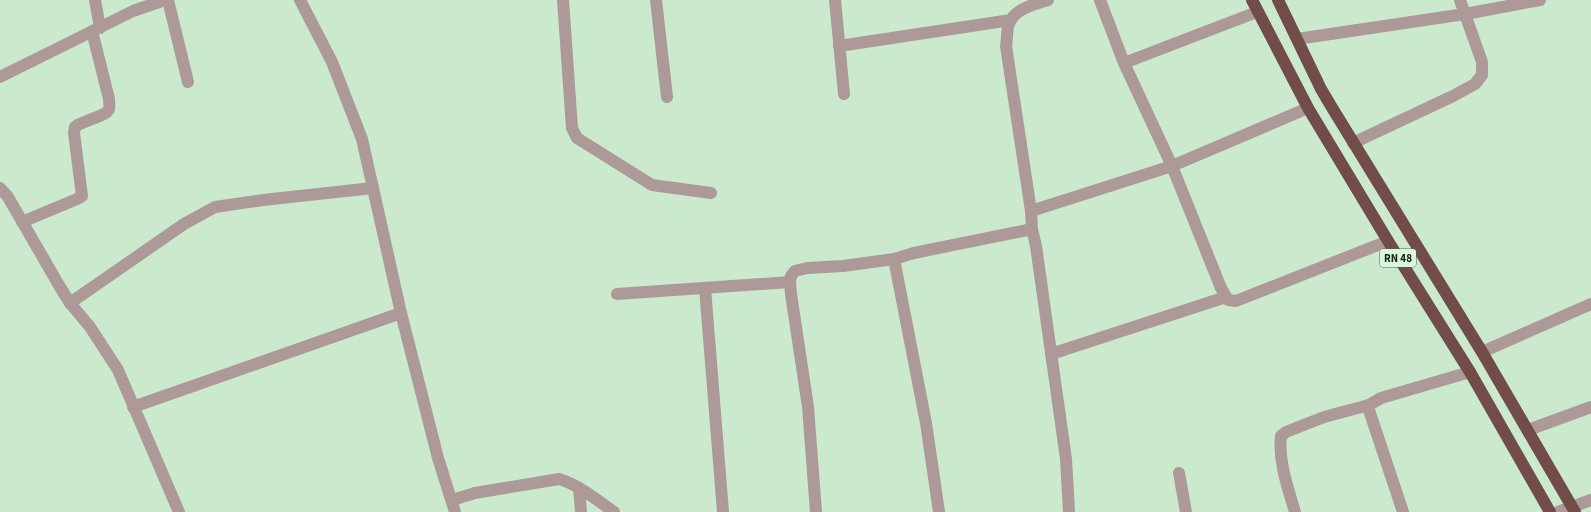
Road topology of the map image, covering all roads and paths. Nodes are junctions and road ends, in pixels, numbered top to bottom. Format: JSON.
{"nodes":[{"id":1,"x":95,"y":0,"type":"edge"},
{"id":2,"x":167,"y":0,"type":"edge"},
{"id":3,"x":300,"y":0,"type":"edge"},
{"id":4,"x":564,"y":0,"type":"edge"},
{"id":5,"x":656,"y":0,"type":"edge"},
{"id":6,"x":835,"y":0,"type":"edge"},
{"id":7,"x":1048,"y":0,"type":"edge"},
{"id":8,"x":1100,"y":0,"type":"edge"},
{"id":9,"x":1252,"y":0,"type":"edge"},
{"id":10,"x":1278,"y":0,"type":"edge"},
{"id":11,"x":1460,"y":0,"type":"edge"},
{"id":12,"x":1540,"y":0,"type":"edge"},
{"id":13,"x":1257,"y":12,"type":"junction"},
{"id":14,"x":1466,"y":14,"type":"junction"},
{"id":15,"x":1011,"y":20,"type":"junction"},
{"id":16,"x":96,"y":30,"type":"junction"},
{"id":17,"x":1297,"y":39,"type":"junction"},
{"id":18,"x":839,"y":46,"type":"junction"},
{"id":19,"x":1124,"y":63,"type":"junction"},
{"id":20,"x":0,"y":77,"type":"edge"},
{"id":21,"x":188,"y":82,"type":"dead end"},
{"id":22,"x":844,"y":94,"type":"dead end"},
{"id":23,"x":667,"y":97,"type":"dead end"},
{"id":24,"x":1308,"y":108,"type":"junction"},
{"id":25,"x":1353,"y":143,"type":"junction"},
{"id":26,"x":1172,"y":166,"type":"junction"},
{"id":27,"x":373,"y":188,"type":"junction"},
{"id":28,"x":711,"y":193,"type":"dead end"},
{"id":29,"x":3,"y":194,"type":"edge"},
{"id":30,"x":1031,"y":211,"type":"junction"},
{"id":31,"x":22,"y":222,"type":"junction"},
{"id":32,"x":1032,"y":229,"type":"junction"},
{"id":33,"x":1388,"y":241,"type":"junction"},
{"id":34,"x":894,"y":258,"type":"junction"},
{"id":35,"x":790,"y":282,"type":"junction"},
{"id":36,"x":705,"y":288,"type":"junction"},
{"id":37,"x":617,"y":294,"type":"dead end"},
{"id":38,"x":1226,"y":297,"type":"junction"},
{"id":39,"x":70,"y":303,"type":"junction"},
{"id":40,"x":1591,"y":304,"type":"edge"},
{"id":41,"x":401,"y":313,"type":"junction"},
{"id":42,"x":1482,"y":352,"type":"junction"},
{"id":43,"x":1051,"y":354,"type":"junction"},
{"id":44,"x":1470,"y":372,"type":"junction"},
{"id":45,"x":1369,"y":405,"type":"junction"},
{"id":46,"x":133,"y":407,"type":"junction"},
{"id":47,"x":1591,"y":407,"type":"edge"},
{"id":48,"x":1528,"y":430,"type":"junction"},
{"id":49,"x":1179,"y":473,"type":"dead end"},
{"id":50,"x":579,"y":488,"type":"junction"},
{"id":51,"x":1591,"y":500,"type":"edge"},
{"id":52,"x":454,"y":506,"type":"edge"},
{"id":53,"x":1574,"y":509,"type":"edge"},
{"id":54,"x":179,"y":512,"type":"edge"},
{"id":55,"x":581,"y":512,"type":"edge"},
{"id":56,"x":614,"y":512,"type":"edge"},
{"id":57,"x":723,"y":512,"type":"edge"},
{"id":58,"x":816,"y":512,"type":"edge"},
{"id":59,"x":939,"y":512,"type":"edge"},
{"id":60,"x":1069,"y":512,"type":"edge"},
{"id":61,"x":1186,"y":512,"type":"edge"},
{"id":62,"x":1295,"y":512,"type":"edge"},
{"id":63,"x":1403,"y":512,"type":"edge"},
{"id":64,"x":1550,"y":512,"type":"edge"},
{"id":65,"x":1558,"y":512,"type":"edge"}],
"edges":[{"from":1,"to":16,"type":"street"},
{"from":2,"to":16,"type":"street"},
{"from":2,"to":21,"type":"street"},
{"from":3,"to":27,"type":"street"},
{"from":4,"to":28,"type":"street"},
{"from":5,"to":23,"type":"street"},
{"from":6,"to":18,"type":"street"},
{"from":7,"to":15,"type":"street"},
{"from":8,"to":19,"type":"street"},
{"from":9,"to":13,"type":"highway","number":"RN 48"},
{"from":10,"to":17,"type":"highway","number":"RN 48"},
{"from":11,"to":14,"type":"street"},
{"from":12,"to":14,"type":"street"},
{"from":13,"to":19,"type":"street"},
{"from":13,"to":24,"type":"highway","number":"RN 48"},
{"from":14,"to":17,"type":"street"},
{"from":14,"to":25,"type":"street"},
{"from":15,"to":18,"type":"street"},
{"from":15,"to":30,"type":"street"},
{"from":16,"to":20,"type":"street"},
{"from":16,"to":31,"type":"street"},
{"from":17,"to":25,"type":"highway","number":"RN 48"},
{"from":18,"to":22,"type":"street"},
{"from":19,"to":26,"type":"street"},
{"from":24,"to":26,"type":"street"},
{"from":24,"to":33,"type":"highway","number":"RN 48"},
{"from":25,"to":42,"type":"highway","number":"RN 48"},
{"from":26,"to":30,"type":"street"},
{"from":26,"to":38,"type":"street"},
{"from":27,"to":39,"type":"street"},
{"from":27,"to":41,"type":"street"},
{"from":29,"to":31,"type":"street"},
{"from":30,"to":32,"type":"street"},
{"from":31,"to":39,"type":"street"},
{"from":32,"to":34,"type":"street"},
{"from":32,"to":43,"type":"street"},
{"from":33,"to":38,"type":"street"},
{"from":33,"to":44,"type":"highway","number":"RN 48"},
{"from":34,"to":35,"type":"street"},
{"from":34,"to":59,"type":"street"},
{"from":35,"to":36,"type":"street"},
{"from":35,"to":58,"type":"street"},
{"from":36,"to":37,"type":"street"},
{"from":36,"to":57,"type":"street"},
{"from":38,"to":43,"type":"street"},
{"from":39,"to":46,"type":"street"},
{"from":40,"to":42,"type":"street"},
{"from":41,"to":46,"type":"street"},
{"from":41,"to":52,"type":"street"},
{"from":42,"to":48,"type":"highway","number":"RN 48"},
{"from":43,"to":60,"type":"street"},
{"from":44,"to":45,"type":"street"},
{"from":44,"to":64,"type":"highway","number":"RN 48"},
{"from":45,"to":62,"type":"street"},
{"from":45,"to":63,"type":"street"},
{"from":46,"to":54,"type":"street"},
{"from":47,"to":48,"type":"street"},
{"from":48,"to":53,"type":"highway","number":"RN 48"},
{"from":49,"to":61,"type":"street"},
{"from":50,"to":52,"type":"street"},
{"from":50,"to":55,"type":"street"},
{"from":50,"to":56,"type":"street"},
{"from":51,"to":53,"type":"street"},
{"from":53,"to":65,"type":"street"}]}
